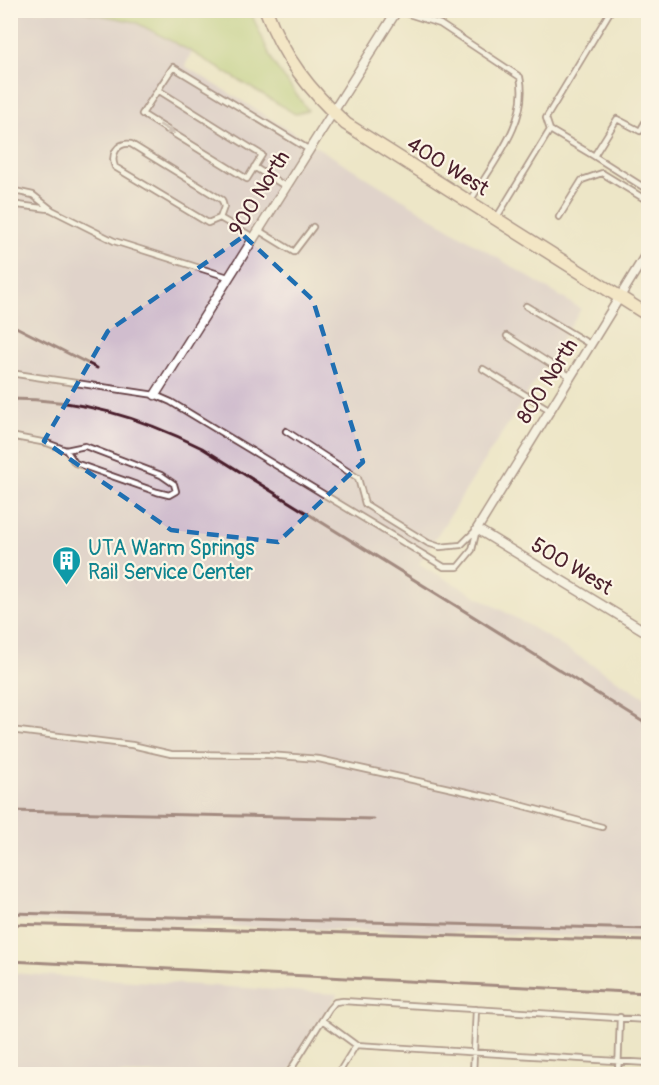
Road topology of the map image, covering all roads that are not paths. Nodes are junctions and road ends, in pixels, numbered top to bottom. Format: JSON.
{"nodes":[{"id":1,"x":266,"y":10,"type":"edge"},
{"id":2,"x":611,"y":10,"type":"edge"},
{"id":3,"x":396,"y":11,"type":"edge"},
{"id":4,"x":158,"y":90,"type":"junction"},
{"id":5,"x":333,"y":112,"type":"junction"},
{"id":6,"x":648,"y":117,"type":"edge"},
{"id":7,"x":550,"y":130,"type":"junction"},
{"id":8,"x":308,"y":149,"type":"junction"},
{"id":9,"x":594,"y":156,"type":"junction"},
{"id":10,"x":254,"y":167,"type":"junction"},
{"id":11,"x":285,"y":186,"type":"junction"},
{"id":12,"x":10,"y":190,"type":"edge"},
{"id":13,"x":648,"y":190,"type":"edge"},
{"id":14,"x":648,"y":201,"type":"edge"},
{"id":15,"x":469,"y":203,"type":"junction"},
{"id":16,"x":10,"y":204,"type":"edge"},
{"id":17,"x":52,"y":210,"type":"junction"},
{"id":18,"x":559,"y":217,"type":"dead end"},
{"id":19,"x":220,"y":218,"type":"junction"},
{"id":20,"x":496,"y":220,"type":"junction"},
{"id":21,"x":313,"y":227,"type":"dead end"},
{"id":22,"x":255,"y":233,"type":"junction"},
{"id":23,"x":648,"y":251,"type":"edge"},
{"id":24,"x":228,"y":277,"type":"junction"},
{"id":25,"x":620,"y":298,"type":"junction"},
{"id":26,"x":526,"y":306,"type":"dead end"},
{"id":27,"x":648,"y":315,"type":"edge"},
{"id":28,"x":507,"y":336,"type":"dead end"},
{"id":29,"x":591,"y":345,"type":"junction"},
{"id":30,"x":483,"y":369,"type":"dead end"},
{"id":31,"x":10,"y":373,"type":"edge"},
{"id":32,"x":571,"y":377,"type":"junction"},
{"id":33,"x":155,"y":395,"type":"junction"},
{"id":34,"x":550,"y":410,"type":"junction"},
{"id":35,"x":286,"y":431,"type":"dead end"},
{"id":36,"x":10,"y":436,"type":"edge"},
{"id":37,"x":66,"y":450,"type":"junction"},
{"id":38,"x":477,"y":529,"type":"junction"},
{"id":39,"x":648,"y":633,"type":"edge"},
{"id":40,"x":10,"y":730,"type":"edge"},
{"id":41,"x":602,"y":827,"type":"dead end"},
{"id":42,"x":476,"y":1009,"type":"junction"},
{"id":43,"x":620,"y":1017,"type":"junction"},
{"id":44,"x":322,"y":1020,"type":"junction"},
{"id":45,"x":648,"y":1020,"type":"edge"},
{"id":46,"x":356,"y":1045,"type":"junction"},
{"id":47,"x":474,"y":1052,"type":"junction"},
{"id":48,"x":619,"y":1061,"type":"junction"},
{"id":49,"x":648,"y":1063,"type":"edge"},
{"id":50,"x":288,"y":1074,"type":"edge"},
{"id":51,"x":338,"y":1074,"type":"edge"},
{"id":52,"x":473,"y":1074,"type":"edge"},
{"id":53,"x":618,"y":1074,"type":"edge"}],
"edges":[{"from":1,"to":5,"type":"street","name":"400 West"},
{"from":2,"to":7,"type":"lane"},
{"from":3,"to":5,"type":"street","name":"900 North"},
{"from":3,"to":15,"type":"lane"},
{"from":4,"to":8,"type":"lane"},
{"from":4,"to":10,"type":"lane"},
{"from":4,"to":10,"type":"lane","one_way":true},
{"from":5,"to":8,"type":"street","name":"900 North"},
{"from":5,"to":15,"type":"street","name":"400 West"},
{"from":6,"to":9,"type":"lane"},
{"from":7,"to":9,"type":"lane"},
{"from":7,"to":20,"type":"lane"},
{"from":8,"to":11,"type":"street","name":"900 North"},
{"from":9,"to":13,"type":"lane"},
{"from":10,"to":11,"type":"lane"},
{"from":11,"to":22,"type":"street","name":"900 North"},
{"from":12,"to":17,"type":"lane"},
{"from":14,"to":18,"type":"lane"},
{"from":15,"to":20,"type":"street","name":"400 West"},
{"from":16,"to":17,"type":"lane"},
{"from":17,"to":24,"type":"lane"},
{"from":19,"to":19,"type":"lane"},
{"from":19,"to":22,"type":"lane"},
{"from":20,"to":25,"type":"street","name":"400 West"},
{"from":21,"to":22,"type":"lane"},
{"from":22,"to":24,"type":"street","name":"900 North"},
{"from":23,"to":25,"type":"street","name":"800 North"},
{"from":24,"to":33,"type":"street","name":"900 North"},
{"from":25,"to":27,"type":"street","name":"400 West"},
{"from":25,"to":29,"type":"street","name":"800 North"},
{"from":26,"to":29,"type":"lane"},
{"from":28,"to":32,"type":"lane"},
{"from":29,"to":32,"type":"street","name":"800 North"},
{"from":30,"to":34,"type":"lane"},
{"from":31,"to":33,"type":"lane"},
{"from":32,"to":34,"type":"street","name":"800 North"},
{"from":33,"to":38,"type":"lane"},
{"from":34,"to":38,"type":"street","name":"800 North"},
{"from":35,"to":38,"type":"lane"},
{"from":36,"to":37,"type":"lane"},
{"from":37,"to":37,"type":"lane"},
{"from":38,"to":39,"type":"street","name":"500 West"},
{"from":40,"to":41,"type":"lane"},
{"from":42,"to":43,"type":"lane"},
{"from":42,"to":44,"type":"lane"},
{"from":42,"to":47,"type":"lane"},
{"from":43,"to":45,"type":"lane"},
{"from":43,"to":48,"type":"lane"},
{"from":44,"to":46,"type":"lane"},
{"from":44,"to":50,"type":"lane"},
{"from":46,"to":47,"type":"lane"},
{"from":46,"to":51,"type":"lane"},
{"from":47,"to":48,"type":"lane"},
{"from":47,"to":52,"type":"lane"},
{"from":48,"to":49,"type":"lane"},
{"from":48,"to":53,"type":"lane"}]}
